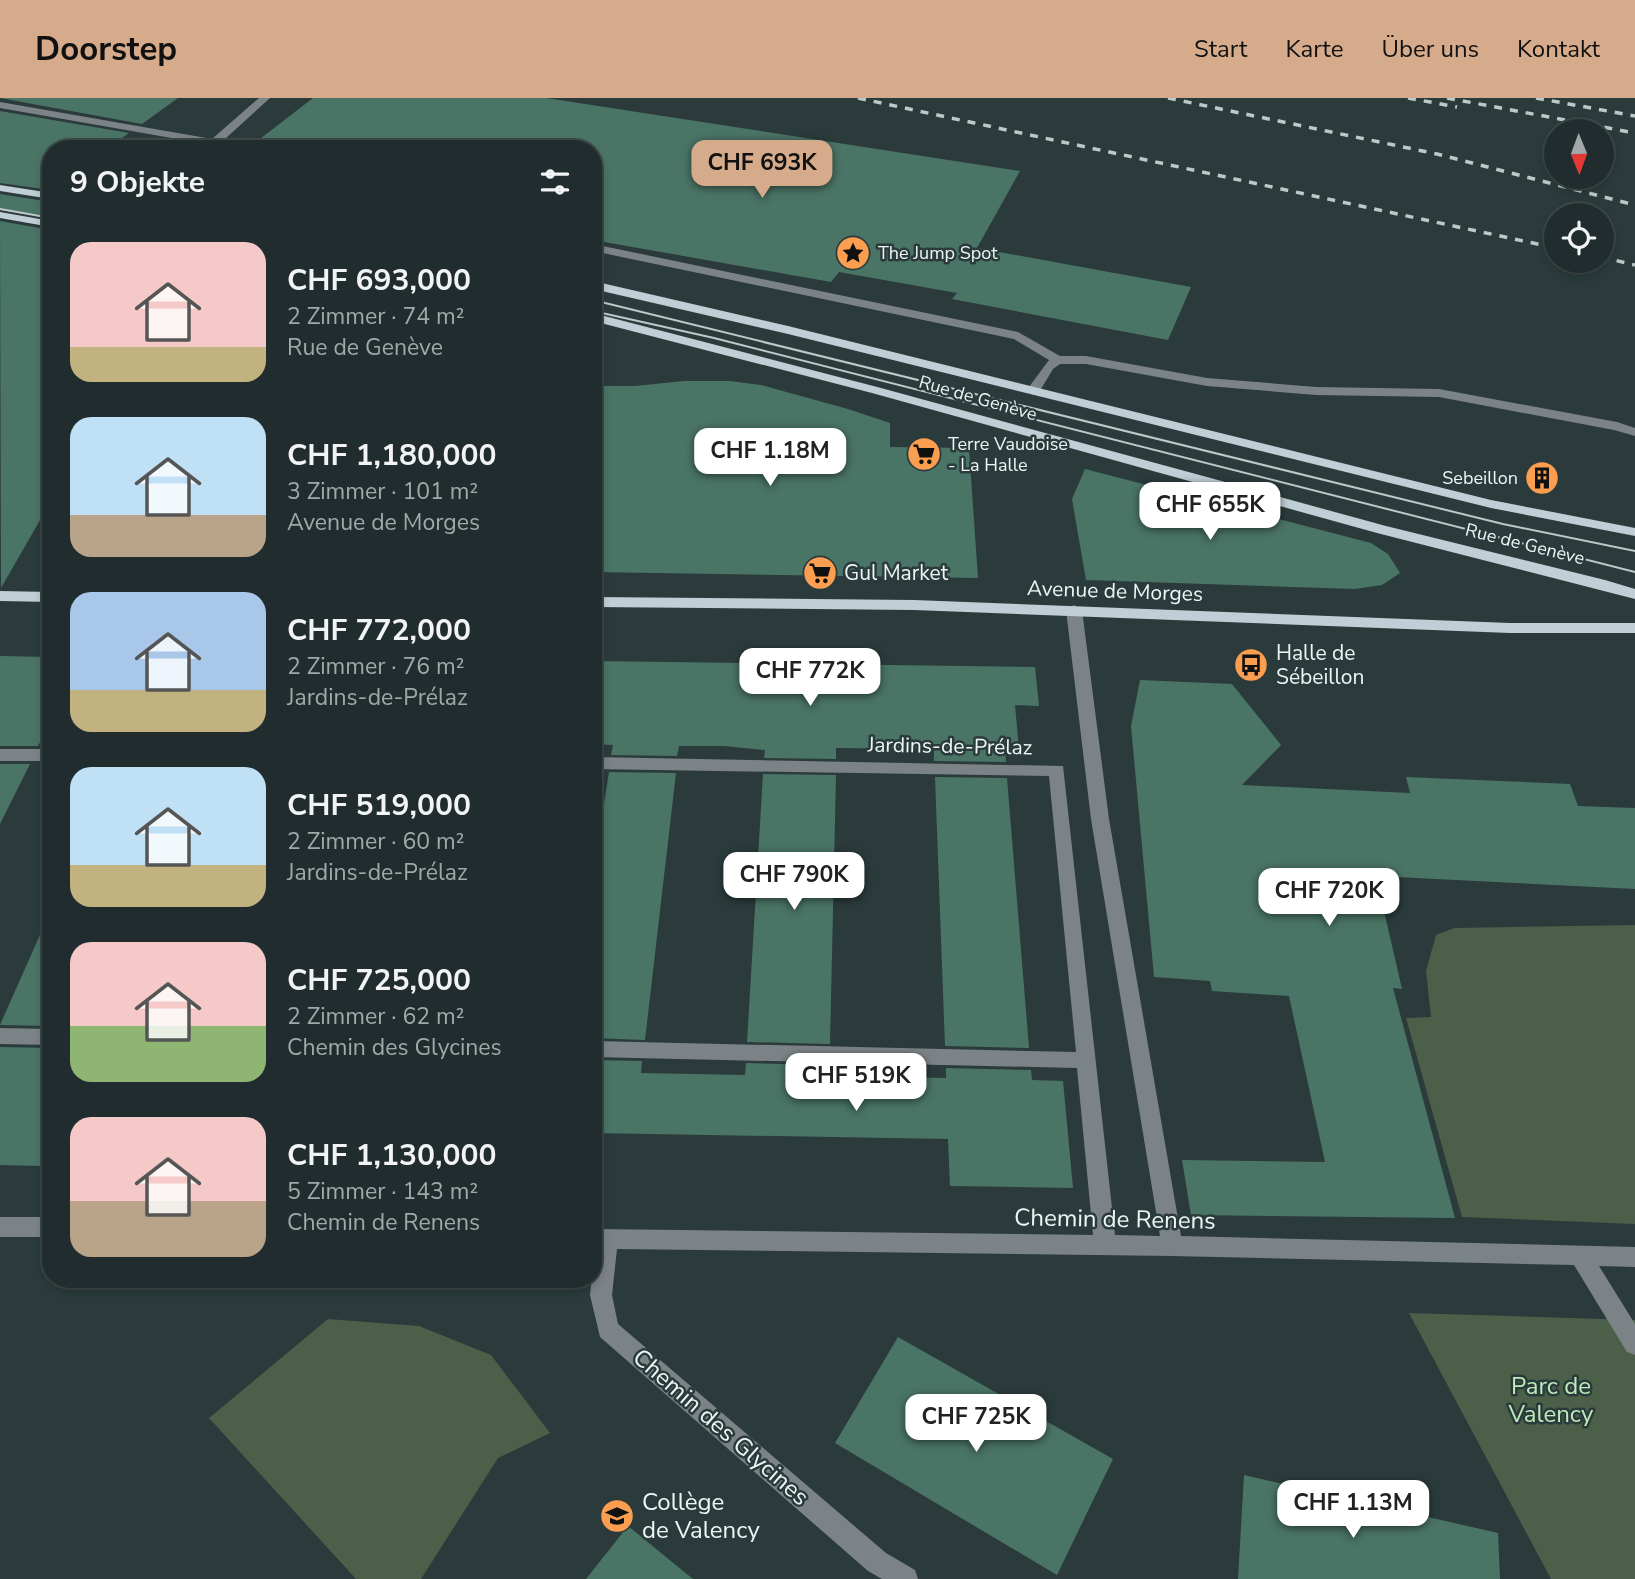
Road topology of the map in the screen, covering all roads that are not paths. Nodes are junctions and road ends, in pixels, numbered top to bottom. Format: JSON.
{"nodes":[{"id":1,"x":265,"y":98,"type":"edge"},
{"id":2,"x":0,"y":105,"type":"edge"},
{"id":3,"x":179,"y":140,"type":"edge"},
{"id":4,"x":217,"y":140,"type":"edge"},
{"id":5,"x":0,"y":188,"type":"edge"},
{"id":6,"x":42,"y":195,"type":"edge"},
{"id":7,"x":0,"y":215,"type":"edge"},
{"id":8,"x":42,"y":222,"type":"edge"},
{"id":9,"x":602,"y":249,"type":"edge"},
{"id":10,"x":602,"y":287,"type":"edge"},
{"id":11,"x":602,"y":319,"type":"edge"},
{"id":12,"x":1057,"y":359,"type":"junction"},
{"id":13,"x":1033,"y":391,"type":"junction"},
{"id":14,"x":1635,"y":432,"type":"edge"},
{"id":15,"x":1635,"y":532,"type":"edge"},
{"id":16,"x":1635,"y":594,"type":"edge"},
{"id":17,"x":0,"y":596,"type":"edge"},
{"id":18,"x":42,"y":597,"type":"edge"},
{"id":19,"x":602,"y":602,"type":"edge"},
{"id":20,"x":1074,"y":610,"type":"junction"},
{"id":21,"x":1635,"y":628,"type":"edge"},
{"id":22,"x":0,"y":755,"type":"edge"},
{"id":23,"x":42,"y":755,"type":"edge"},
{"id":24,"x":602,"y":763,"type":"edge"},
{"id":25,"x":0,"y":1035,"type":"edge"},
{"id":26,"x":42,"y":1037,"type":"edge"},
{"id":27,"x":602,"y":1049,"type":"edge"},
{"id":28,"x":1086,"y":1060,"type":"junction"},
{"id":29,"x":0,"y":1227,"type":"edge"},
{"id":30,"x":42,"y":1227,"type":"edge"},
{"id":31,"x":602,"y":1240,"type":"edge"},
{"id":32,"x":1105,"y":1245,"type":"junction"},
{"id":33,"x":1172,"y":1245,"type":"junction"},
{"id":34,"x":1580,"y":1255,"type":"junction"},
{"id":35,"x":1635,"y":1257,"type":"edge"},
{"id":36,"x":601,"y":1288,"type":"edge"},
{"id":37,"x":1635,"y":1344,"type":"edge"},
{"id":38,"x":906,"y":1579,"type":"edge"}],
"edges":[{"from":1,"to":4,"type":"street"},
{"from":2,"to":3,"type":"street"},
{"from":5,"to":6,"type":"main road"},
{"from":7,"to":8,"type":"main road"},
{"from":9,"to":12,"type":"street"},
{"from":10,"to":13,"type":"main road","name":"Rue de Genève"},
{"from":11,"to":16,"type":"main road","name":"Rue de Genève"},
{"from":12,"to":13,"type":"street"},
{"from":12,"to":14,"type":"street"},
{"from":13,"to":15,"type":"main road","name":"Rue de Genève"},
{"from":17,"to":18,"type":"main road"},
{"from":19,"to":20,"type":"main road","name":"Avenue de Morges"},
{"from":20,"to":21,"type":"main road","name":"Avenue de Morges"},
{"from":20,"to":33,"type":"street"},
{"from":22,"to":23,"type":"street"},
{"from":24,"to":28,"type":"street","name":"Jardins-de-Prélaz"},
{"from":25,"to":26,"type":"street"},
{"from":27,"to":28,"type":"street"},
{"from":28,"to":32,"type":"street","name":"Jardins-de-Prélaz"},
{"from":29,"to":30,"type":"street"},
{"from":31,"to":32,"type":"street","name":"Chemin de Renens"},
{"from":32,"to":33,"type":"street","name":"Chemin de Renens"},
{"from":33,"to":34,"type":"street","name":"Chemin de Renens"},
{"from":34,"to":35,"type":"street","name":"Chemin de Renens"},
{"from":34,"to":37,"type":"street"},
{"from":36,"to":38,"type":"street","name":"Chemin des Glycines"}]}
